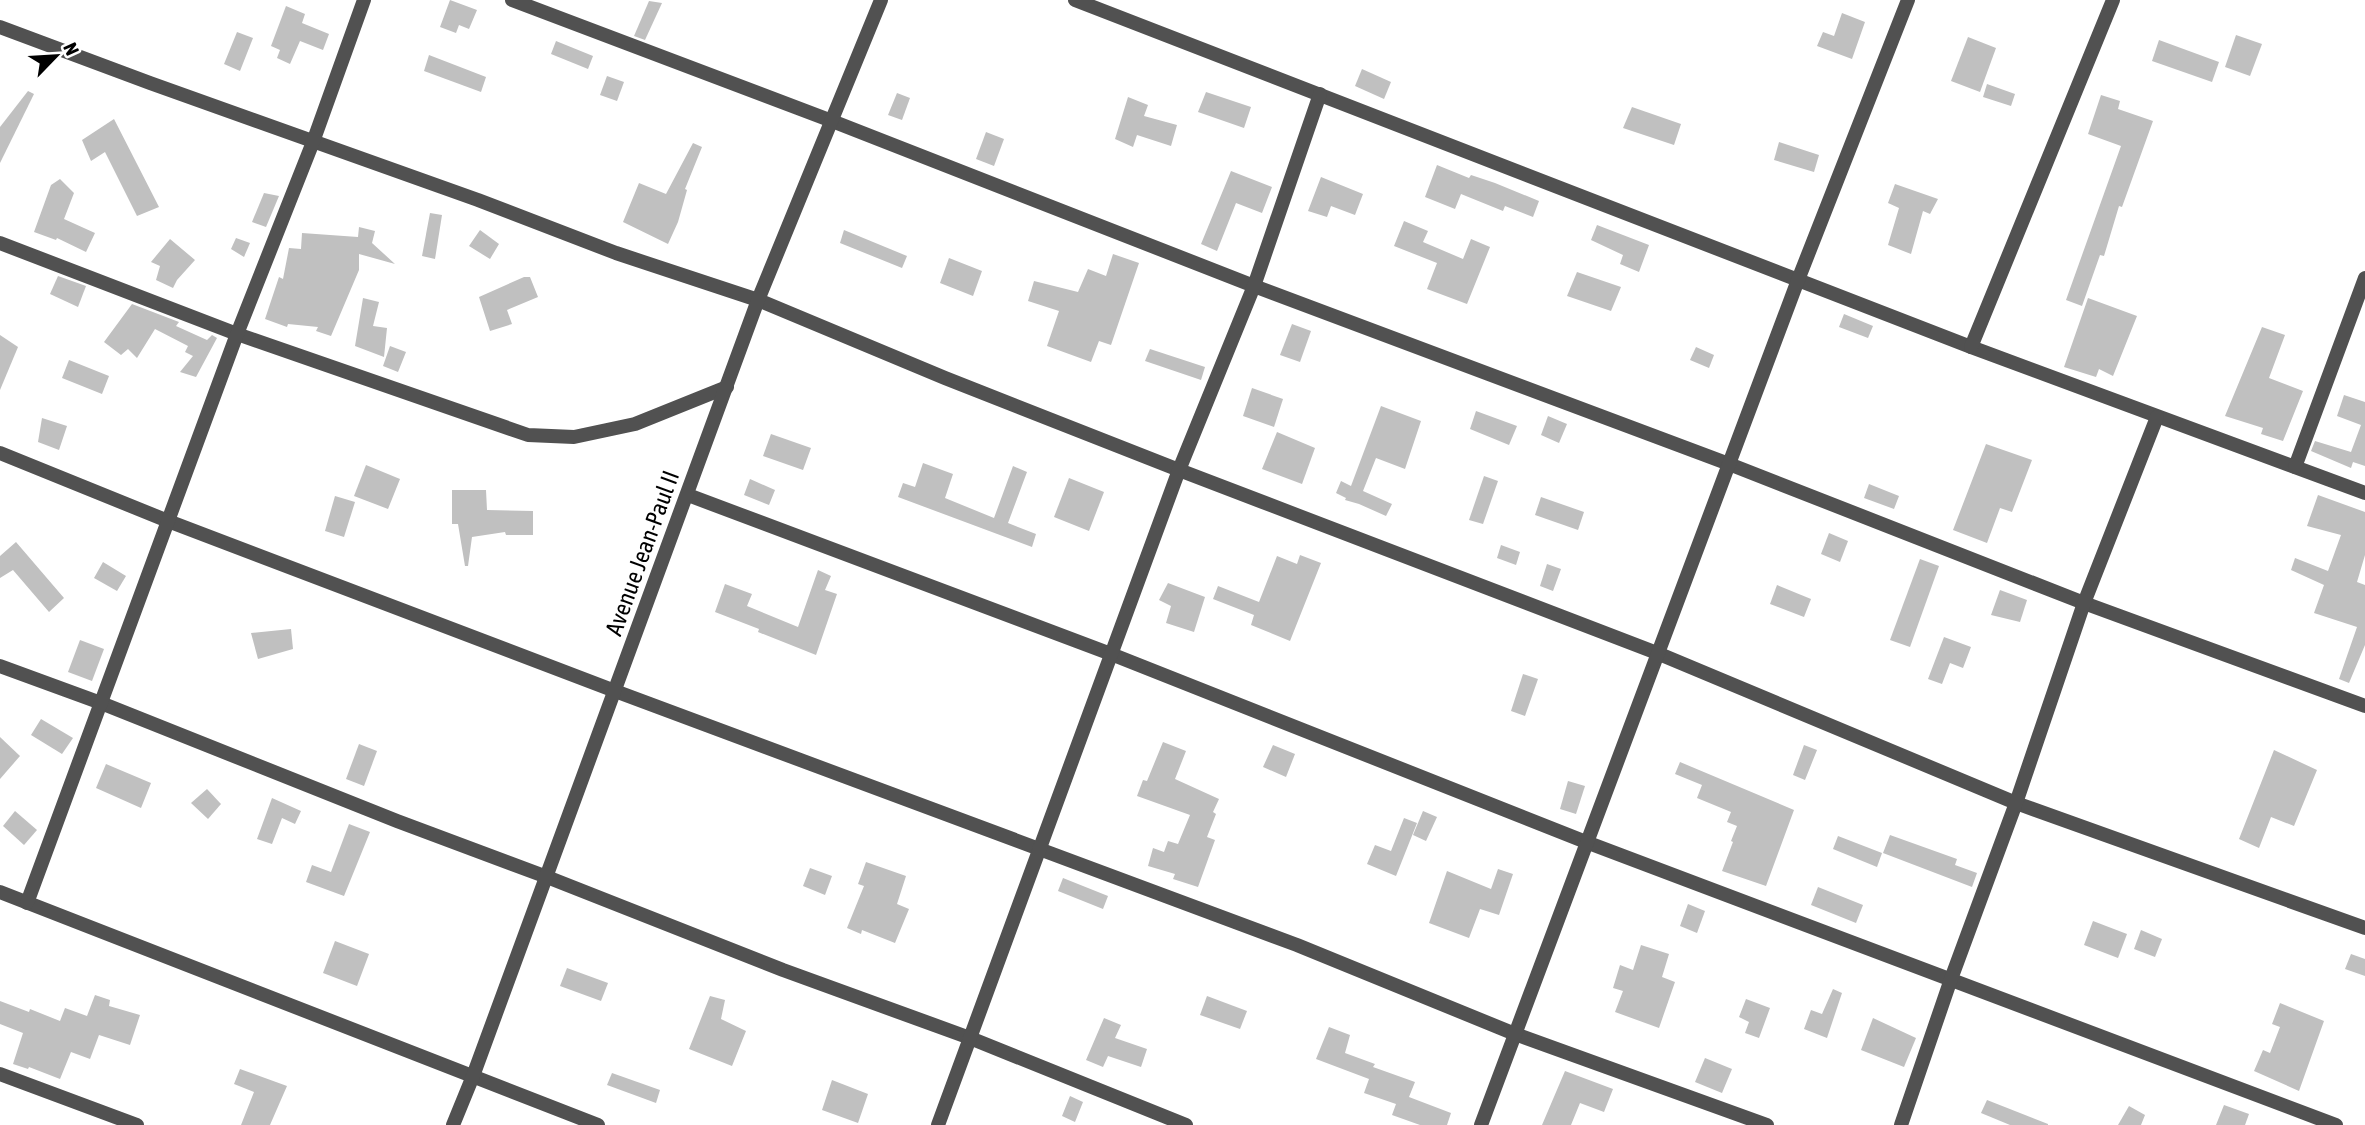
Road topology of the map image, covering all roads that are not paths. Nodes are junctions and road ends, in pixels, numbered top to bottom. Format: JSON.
{"nodes":[{"id":1,"x":364,"y":0,"type":"edge"},
{"id":2,"x":512,"y":0,"type":"edge"},
{"id":3,"x":881,"y":0,"type":"edge"},
{"id":4,"x":1075,"y":0,"type":"edge"},
{"id":5,"x":1908,"y":0,"type":"edge"},
{"id":6,"x":2113,"y":0,"type":"edge"},
{"id":7,"x":0,"y":27,"type":"edge"},
{"id":8,"x":1320,"y":94,"type":"junction"},
{"id":9,"x":832,"y":121,"type":"junction"},
{"id":10,"x":313,"y":142,"type":"junction"},
{"id":11,"x":0,"y":243,"type":"edge"},
{"id":12,"x":2365,"y":278,"type":"edge"},
{"id":13,"x":1798,"y":280,"type":"junction"},
{"id":14,"x":1254,"y":286,"type":"junction"},
{"id":15,"x":758,"y":300,"type":"junction"},
{"id":16,"x":237,"y":334,"type":"junction"},
{"id":17,"x":1971,"y":347,"type":"junction"},
{"id":18,"x":727,"y":387,"type":"junction"},
{"id":19,"x":2157,"y":417,"type":"junction"},
{"id":20,"x":0,"y":453,"type":"edge"},
{"id":21,"x":1728,"y":464,"type":"junction"},
{"id":22,"x":2295,"y":467,"type":"junction"},
{"id":23,"x":1179,"y":470,"type":"junction"},
{"id":24,"x":2365,"y":494,"type":"edge"},
{"id":25,"x":688,"y":495,"type":"junction"},
{"id":26,"x":168,"y":520,"type":"junction"},
{"id":27,"x":2084,"y":603,"type":"junction"},
{"id":28,"x":1657,"y":653,"type":"junction"},
{"id":29,"x":1111,"y":654,"type":"junction"},
{"id":30,"x":0,"y":666,"type":"edge"},
{"id":31,"x":615,"y":691,"type":"junction"},
{"id":32,"x":101,"y":703,"type":"junction"},
{"id":33,"x":2365,"y":706,"type":"edge"},
{"id":34,"x":2016,"y":803,"type":"junction"},
{"id":35,"x":1586,"y":842,"type":"junction"},
{"id":36,"x":1039,"y":848,"type":"junction"},
{"id":37,"x":547,"y":877,"type":"junction"},
{"id":38,"x":0,"y":892,"type":"edge"},
{"id":39,"x":27,"y":903,"type":"junction"},
{"id":40,"x":2365,"y":928,"type":"edge"},
{"id":41,"x":1951,"y":979,"type":"junction"},
{"id":42,"x":1515,"y":1034,"type":"junction"},
{"id":43,"x":970,"y":1038,"type":"junction"},
{"id":44,"x":0,"y":1074,"type":"edge"},
{"id":45,"x":473,"y":1076,"type":"junction"},
{"id":46,"x":136,"y":1125,"type":"edge"},
{"id":47,"x":453,"y":1125,"type":"edge"},
{"id":48,"x":598,"y":1125,"type":"edge"},
{"id":49,"x":938,"y":1125,"type":"edge"},
{"id":50,"x":1186,"y":1125,"type":"edge"},
{"id":51,"x":1481,"y":1125,"type":"edge"},
{"id":52,"x":1767,"y":1125,"type":"edge"},
{"id":53,"x":1901,"y":1125,"type":"edge"},
{"id":54,"x":2336,"y":1125,"type":"edge"}],
"edges":[{"from":1,"to":10,"type":"street"},
{"from":2,"to":9,"type":"street"},
{"from":3,"to":9,"type":"street","name":"Avenue Jean-Paul II"},
{"from":4,"to":8,"type":"street"},
{"from":5,"to":13,"type":"street"},
{"from":6,"to":17,"type":"street"},
{"from":7,"to":10,"type":"street"},
{"from":8,"to":13,"type":"street"},
{"from":8,"to":14,"type":"street"},
{"from":9,"to":14,"type":"street"},
{"from":9,"to":15,"type":"street","name":"Avenue Jean-Paul II"},
{"from":10,"to":15,"type":"street"},
{"from":10,"to":16,"type":"street"},
{"from":11,"to":16,"type":"street"},
{"from":12,"to":22,"type":"street"},
{"from":13,"to":17,"type":"street"},
{"from":13,"to":21,"type":"street"},
{"from":14,"to":21,"type":"street"},
{"from":14,"to":23,"type":"street"},
{"from":15,"to":18,"type":"street","name":"Avenue Jean-Paul II"},
{"from":15,"to":23,"type":"street"},
{"from":16,"to":18,"type":"street"},
{"from":16,"to":26,"type":"street"},
{"from":17,"to":19,"type":"street"},
{"from":18,"to":25,"type":"street","name":"Avenue Jean-Paul II"},
{"from":19,"to":22,"type":"street"},
{"from":19,"to":27,"type":"street"},
{"from":20,"to":26,"type":"street"},
{"from":21,"to":27,"type":"street"},
{"from":21,"to":28,"type":"street"},
{"from":22,"to":24,"type":"street"},
{"from":23,"to":28,"type":"street"},
{"from":23,"to":29,"type":"street"},
{"from":25,"to":29,"type":"street"},
{"from":25,"to":31,"type":"street","name":"Avenue Jean-Paul II"},
{"from":26,"to":31,"type":"street"},
{"from":26,"to":32,"type":"street"},
{"from":27,"to":33,"type":"street"},
{"from":27,"to":34,"type":"street"},
{"from":28,"to":34,"type":"street"},
{"from":28,"to":35,"type":"street"},
{"from":29,"to":35,"type":"street"},
{"from":29,"to":36,"type":"street"},
{"from":30,"to":32,"type":"street"},
{"from":31,"to":36,"type":"street"},
{"from":31,"to":37,"type":"street","name":"Avenue Jean-Paul II"},
{"from":32,"to":37,"type":"street"},
{"from":32,"to":39,"type":"street"},
{"from":34,"to":40,"type":"street"},
{"from":34,"to":41,"type":"street"},
{"from":35,"to":41,"type":"street"},
{"from":35,"to":42,"type":"street"},
{"from":36,"to":42,"type":"street"},
{"from":36,"to":43,"type":"street"},
{"from":37,"to":43,"type":"street"},
{"from":37,"to":45,"type":"street","name":"Avenue Jean-Paul II"},
{"from":38,"to":39,"type":"street"},
{"from":39,"to":45,"type":"street"},
{"from":41,"to":53,"type":"street"},
{"from":41,"to":54,"type":"street"},
{"from":42,"to":51,"type":"street"},
{"from":42,"to":52,"type":"street"},
{"from":43,"to":49,"type":"street"},
{"from":43,"to":50,"type":"street"},
{"from":44,"to":46,"type":"street"},
{"from":45,"to":47,"type":"street","name":"Avenue Jean-Paul II"},
{"from":45,"to":48,"type":"street"}]}
